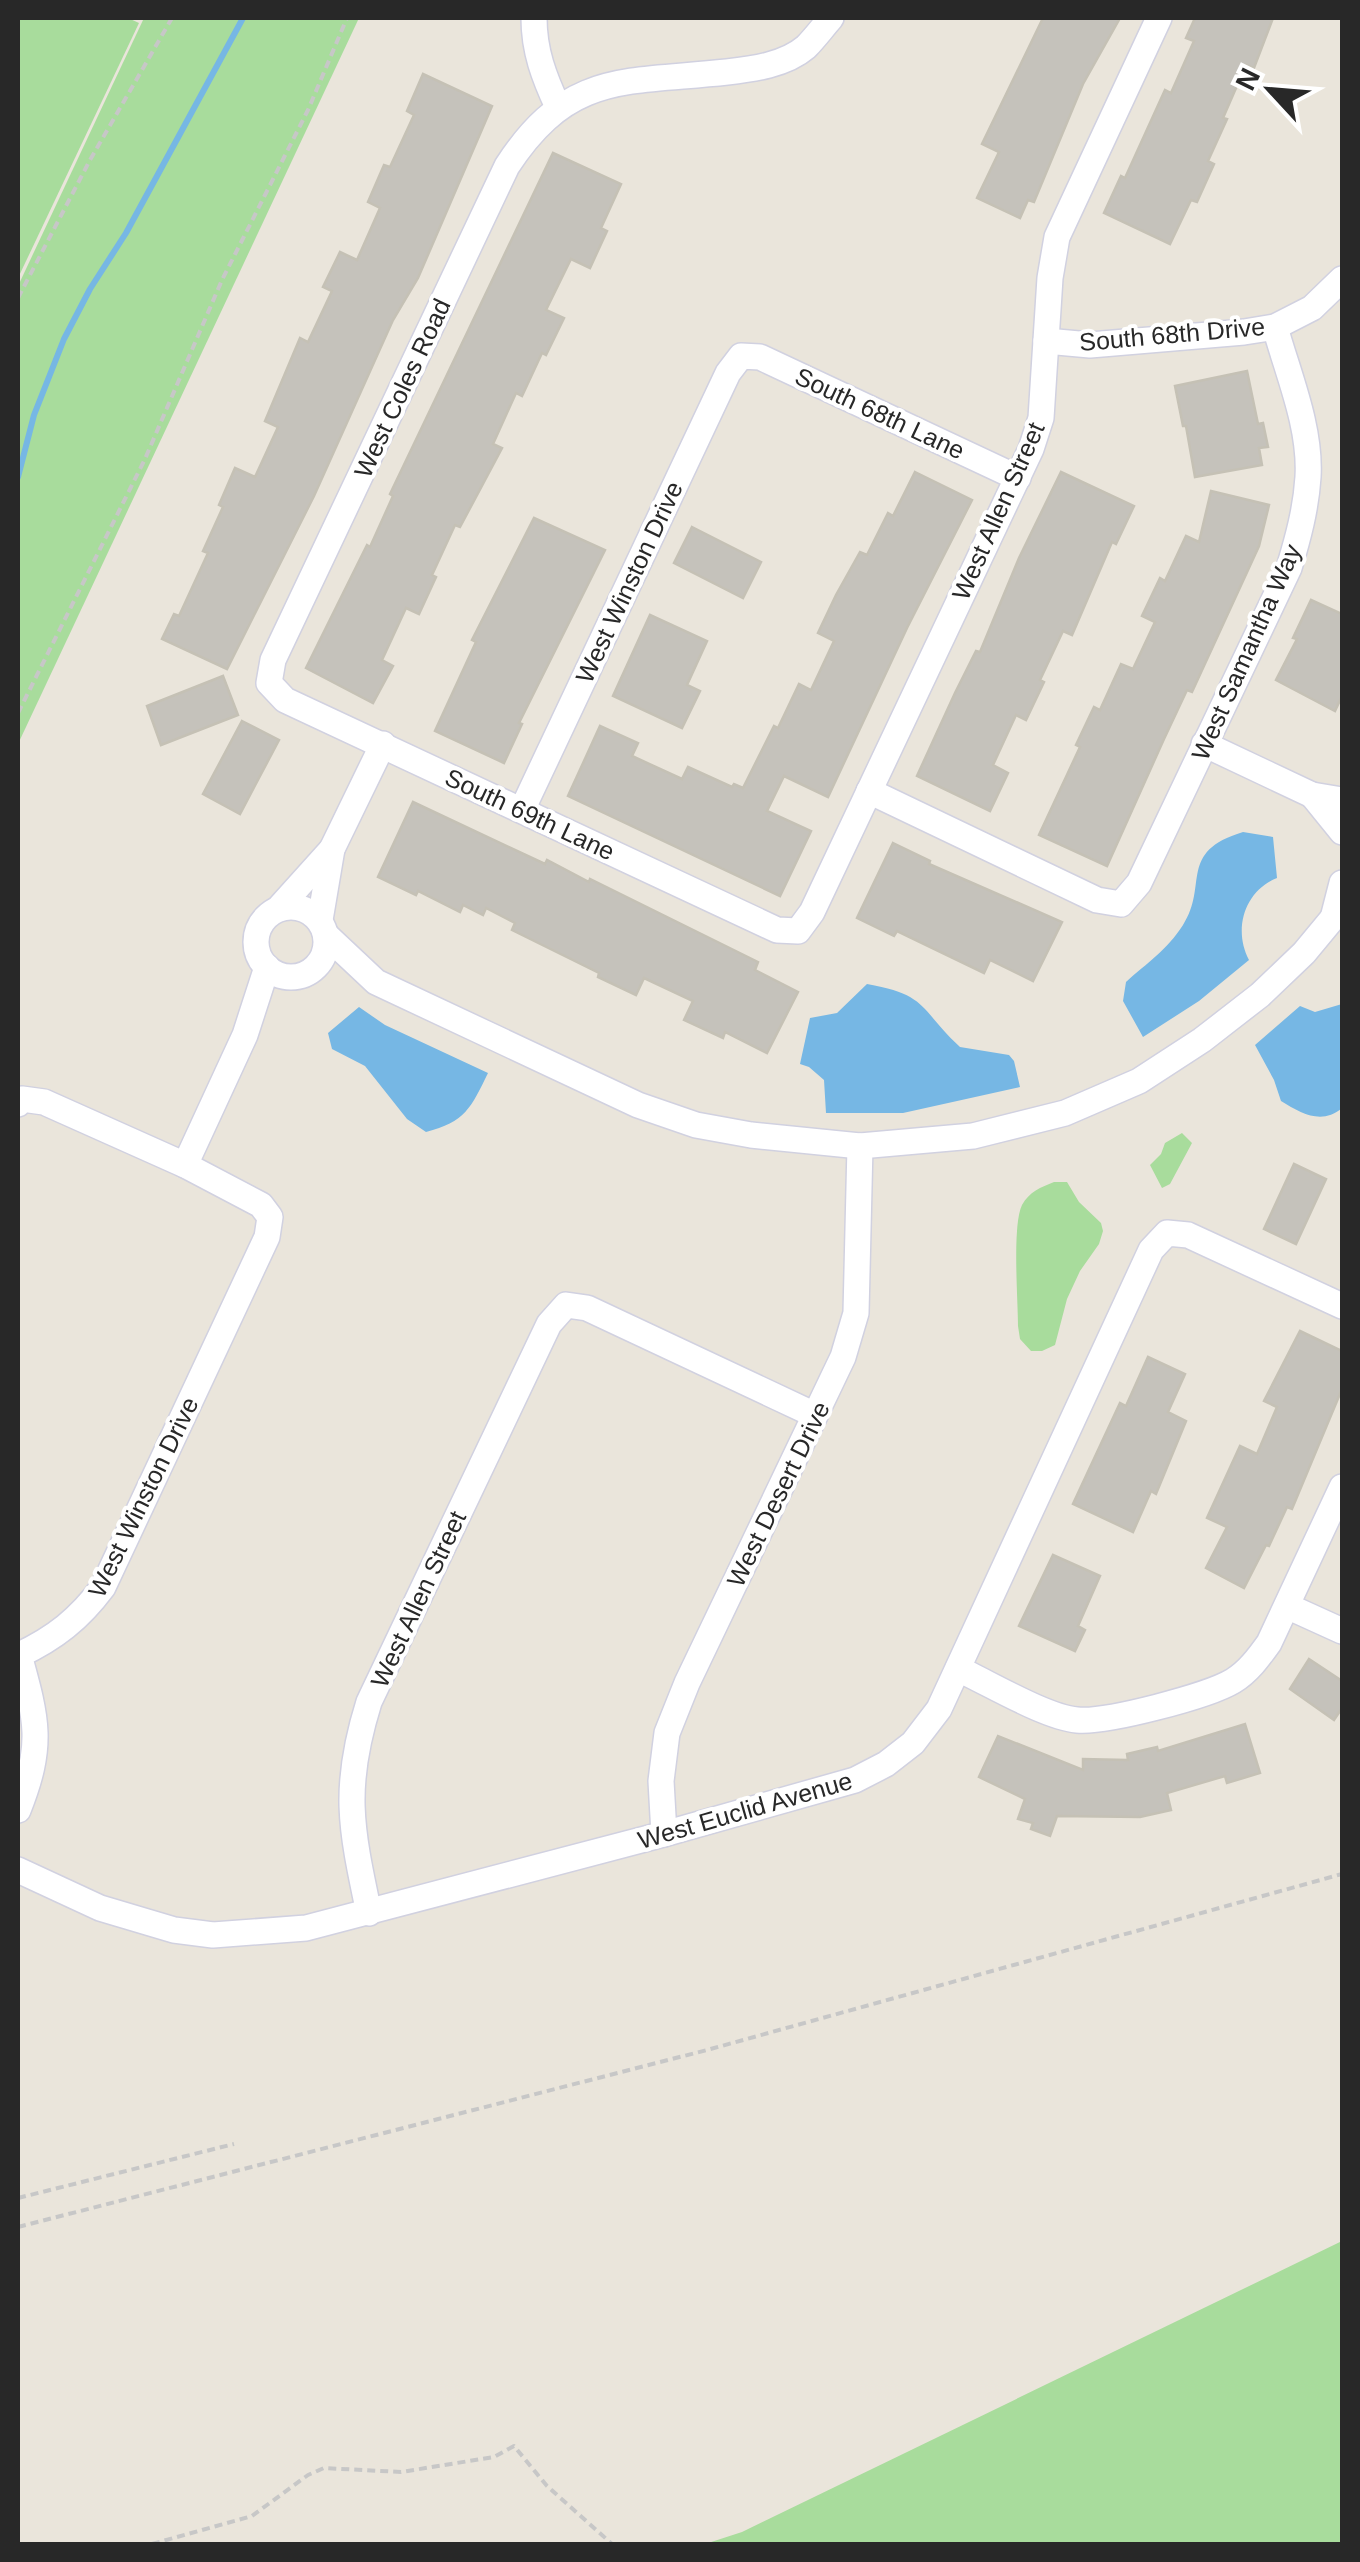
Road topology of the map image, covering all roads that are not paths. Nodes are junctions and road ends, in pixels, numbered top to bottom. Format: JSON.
{"nodes":[{"id":1,"x":534,"y":18,"type":"edge"},
{"id":2,"x":831,"y":18,"type":"edge"},
{"id":3,"x":1159,"y":18,"type":"edge"},
{"id":4,"x":558,"y":107,"type":"junction"},
{"id":5,"x":1342,"y":279,"type":"edge"},
{"id":6,"x":1275,"y":327,"type":"junction"},
{"id":7,"x":1046,"y":341,"type":"junction"},
{"id":8,"x":740,"y":356,"type":"joint"},
{"id":9,"x":1018,"y":478,"type":"junction"},
{"id":10,"x":268,"y":683,"type":"joint"},
{"id":11,"x":383,"y":744,"type":"junction"},
{"id":12,"x":1204,"y":744,"type":"junction"},
{"id":13,"x":869,"y":791,"type":"junction"},
{"id":14,"x":1312,"y":795,"type":"junction"},
{"id":15,"x":1342,"y":800,"type":"edge"},
{"id":16,"x":522,"y":810,"type":"junction"},
{"id":17,"x":1342,"y":832,"type":"edge"},
{"id":18,"x":332,"y":849,"type":"junction"},
{"id":19,"x":1342,"y":884,"type":"edge"},
{"id":20,"x":278,"y":909,"type":"junction"},
{"id":21,"x":1338,"y":915,"type":"edge"},
{"id":22,"x":323,"y":928,"type":"junction"},
{"id":23,"x":798,"y":931,"type":"joint"},
{"id":24,"x":288,"y":972,"type":"junction"},
{"id":25,"x":376,"y":982,"type":"junction"},
{"id":26,"x":18,"y":1104,"type":"edge"},
{"id":27,"x":860,"y":1146,"type":"junction"},
{"id":28,"x":185,"y":1165,"type":"junction"},
{"id":29,"x":1342,"y":1306,"type":"edge"},
{"id":30,"x":816,"y":1416,"type":"junction"},
{"id":31,"x":1342,"y":1486,"type":"edge"},
{"id":32,"x":1288,"y":1606,"type":"junction"},
{"id":33,"x":1342,"y":1631,"type":"edge"},
{"id":34,"x":18,"y":1656,"type":"edge"},
{"id":35,"x":958,"y":1668,"type":"junction"},
{"id":36,"x":18,"y":1810,"type":"edge"},
{"id":37,"x":664,"y":1834,"type":"junction"},
{"id":38,"x":18,"y":1870,"type":"edge"},
{"id":39,"x":369,"y":1913,"type":"junction"}],
"edges":[{"from":1,"to":4,"type":"street"},
{"from":2,"to":4,"type":"street","name":"West Coles Road"},
{"from":3,"to":7,"type":"street","name":"West Allen Street"},
{"from":4,"to":10,"type":"street","name":"West Coles Road"},
{"from":5,"to":6,"type":"street","name":"South 68th Drive"},
{"from":6,"to":7,"type":"street","name":"South 68th Drive"},
{"from":6,"to":12,"type":"street","name":"West Samantha Way"},
{"from":7,"to":9,"type":"street","name":"West Allen Street"},
{"from":8,"to":9,"type":"street","name":"South 68th Lane"},
{"from":8,"to":16,"type":"street","name":"West Winston Drive"},
{"from":9,"to":13,"type":"street","name":"West Allen Street"},
{"from":10,"to":11,"type":"street","name":"South 69th Lane"},
{"from":11,"to":16,"type":"street","name":"South 69th Lane"},
{"from":11,"to":18,"type":"street"},
{"from":12,"to":13,"type":"street","name":"West Samantha Way"},
{"from":12,"to":14,"type":"street"},
{"from":13,"to":23,"type":"street","name":"West Allen Street"},
{"from":14,"to":15,"type":"street"},
{"from":14,"to":17,"type":"street"},
{"from":16,"to":23,"type":"street","name":"South 69th Lane"},
{"from":18,"to":20,"type":"street"},
{"from":18,"to":22,"type":"street"},
{"from":19,"to":21,"type":"street"},
{"from":20,"to":22,"type":"street"},
{"from":20,"to":24,"type":"street"},
{"from":21,"to":27,"type":"street"},
{"from":22,"to":24,"type":"street"},
{"from":22,"to":25,"type":"street"},
{"from":24,"to":25,"type":"street"},
{"from":24,"to":28,"type":"street"},
{"from":25,"to":27,"type":"street"},
{"from":26,"to":28,"type":"street"},
{"from":27,"to":30,"type":"street","name":"West Desert Drive"},
{"from":28,"to":34,"type":"street","name":"West Winston Drive"},
{"from":29,"to":35,"type":"street","name":"West Euclid Avenue"},
{"from":30,"to":37,"type":"street","name":"West Desert Drive"},
{"from":30,"to":39,"type":"street","name":"West Allen Street"},
{"from":31,"to":32,"type":"street"},
{"from":32,"to":33,"type":"street"},
{"from":32,"to":35,"type":"street"},
{"from":34,"to":36,"type":"street","name":"West Winston Drive"},
{"from":35,"to":37,"type":"street","name":"West Euclid Avenue"},
{"from":37,"to":39,"type":"street","name":"West Euclid Avenue"},
{"from":38,"to":39,"type":"street","name":"West Euclid Avenue"}]}
